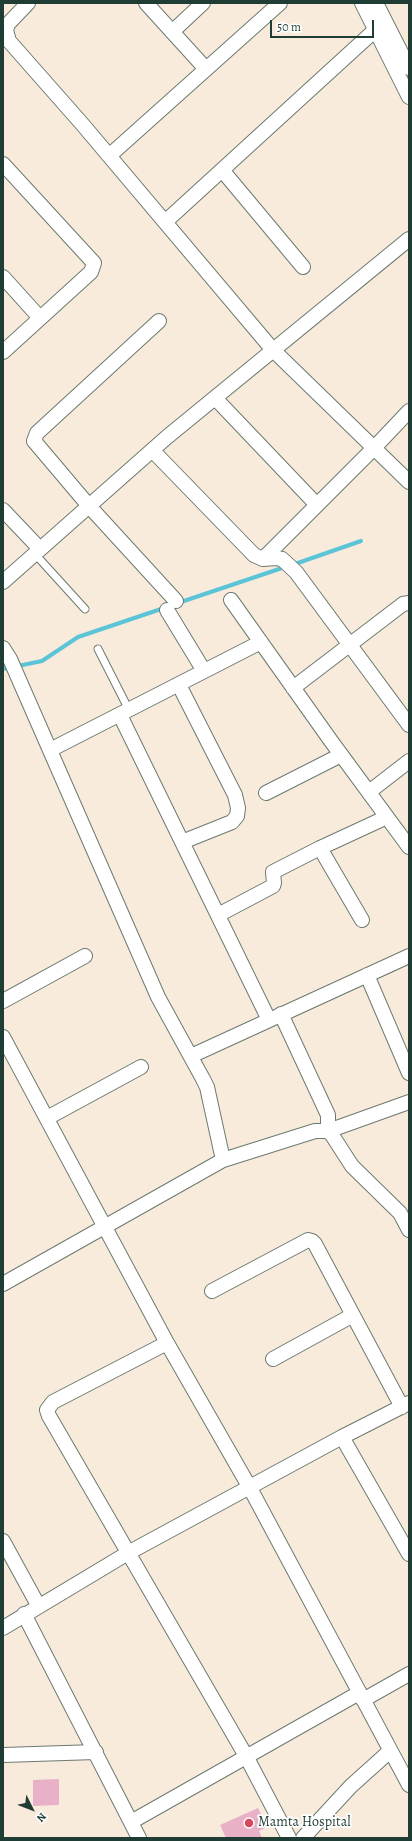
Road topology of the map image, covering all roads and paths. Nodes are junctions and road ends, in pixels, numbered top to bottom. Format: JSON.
{"nodes":[{"id":1,"x":28,"y":3,"type":"edge"},
{"id":2,"x":146,"y":3,"type":"edge"},
{"id":3,"x":202,"y":3,"type":"edge"},
{"id":4,"x":280,"y":3,"type":"edge"},
{"id":5,"x":362,"y":3,"type":"edge"},
{"id":6,"x":376,"y":3,"type":"edge"},
{"id":7,"x":380,"y":25,"type":"junction"},
{"id":8,"x":172,"y":32,"type":"junction"},
{"id":9,"x":409,"y":68,"type":"edge"},
{"id":10,"x":206,"y":69,"type":"junction"},
{"id":11,"x":409,"y":97,"type":"edge"},
{"id":12,"x":109,"y":156,"type":"junction"},
{"id":13,"x":3,"y":164,"type":"edge"},
{"id":14,"x":222,"y":170,"type":"junction"},
{"id":15,"x":165,"y":222,"type":"junction"},
{"id":16,"x":407,"y":246,"type":"edge"},
{"id":17,"x":303,"y":267,"type":"dead end"},
{"id":18,"x":3,"y":277,"type":"edge"},
{"id":19,"x":40,"y":318,"type":"junction"},
{"id":20,"x":159,"y":321,"type":"dead end"},
{"id":21,"x":273,"y":350,"type":"junction"},
{"id":22,"x":3,"y":352,"type":"edge"},
{"id":23,"x":215,"y":398,"type":"junction"},
{"id":24,"x":409,"y":411,"type":"edge"},
{"id":25,"x":374,"y":448,"type":"junction"},
{"id":26,"x":152,"y":450,"type":"junction"},
{"id":27,"x":409,"y":482,"type":"edge"},
{"id":28,"x":317,"y":505,"type":"junction"},
{"id":29,"x":89,"y":506,"type":"junction"},
{"id":30,"x":3,"y":510,"type":"edge"},
{"id":31,"x":38,"y":551,"type":"junction"},
{"id":32,"x":263,"y":559,"type":"junction"},
{"id":33,"x":3,"y":582,"type":"edge"},
{"id":34,"x":231,"y":600,"type":"dead end"},
{"id":35,"x":409,"y":603,"type":"edge"},
{"id":36,"x":86,"y":609,"type":"dead end"},
{"id":37,"x":261,"y":642,"type":"junction"},
{"id":38,"x":350,"y":645,"type":"junction"},
{"id":39,"x":98,"y":649,"type":"dead end"},
{"id":40,"x":6,"y":654,"type":"edge"},
{"id":41,"x":204,"y":672,"type":"junction"},
{"id":42,"x":179,"y":685,"type":"junction"},
{"id":43,"x":294,"y":688,"type":"junction"},
{"id":44,"x":124,"y":712,"type":"junction"},
{"id":45,"x":409,"y":725,"type":"edge"},
{"id":46,"x":50,"y":750,"type":"junction"},
{"id":47,"x":341,"y":755,"type":"junction"},
{"id":48,"x":409,"y":761,"type":"edge"},
{"id":49,"x":369,"y":792,"type":"junction"},
{"id":50,"x":266,"y":793,"type":"dead end"},
{"id":51,"x":387,"y":817,"type":"junction"},
{"id":52,"x":182,"y":842,"type":"junction"},
{"id":53,"x":409,"y":847,"type":"edge"},
{"id":54,"x":320,"y":848,"type":"junction"},
{"id":55,"x":218,"y":916,"type":"junction"},
{"id":56,"x":362,"y":920,"type":"dead end"},
{"id":57,"x":85,"y":956,"type":"dead end"},
{"id":58,"x":409,"y":956,"type":"edge"},
{"id":59,"x":367,"y":975,"type":"junction"},
{"id":60,"x":3,"y":1001,"type":"edge"},
{"id":61,"x":275,"y":1017,"type":"junction"},
{"id":62,"x":3,"y":1037,"type":"edge"},
{"id":63,"x":191,"y":1056,"type":"junction"},
{"id":64,"x":141,"y":1067,"type":"dead end"},
{"id":65,"x":409,"y":1073,"type":"edge"},
{"id":66,"x":409,"y":1102,"type":"edge"},
{"id":67,"x":47,"y":1118,"type":"junction"},
{"id":68,"x":328,"y":1131,"type":"junction"},
{"id":69,"x":222,"y":1160,"type":"junction"},
{"id":70,"x":405,"y":1211,"type":"edge"},
{"id":71,"x":105,"y":1226,"type":"junction"},
{"id":72,"x":409,"y":1230,"type":"edge"},
{"id":73,"x":3,"y":1284,"type":"edge"},
{"id":74,"x":212,"y":1291,"type":"dead end"},
{"id":75,"x":353,"y":1315,"type":"junction"},
{"id":76,"x":167,"y":1342,"type":"junction"},
{"id":77,"x":273,"y":1359,"type":"dead end"},
{"id":78,"x":405,"y":1405,"type":"edge"},
{"id":79,"x":342,"y":1437,"type":"junction"},
{"id":80,"x":250,"y":1488,"type":"junction"},
{"id":81,"x":3,"y":1541,"type":"edge"},
{"id":82,"x":128,"y":1553,"type":"junction"},
{"id":83,"x":409,"y":1554,"type":"edge"},
{"id":84,"x":38,"y":1605,"type":"junction"},
{"id":85,"x":24,"y":1614,"type":"junction"},
{"id":86,"x":3,"y":1628,"type":"edge"},
{"id":87,"x":409,"y":1674,"type":"edge"},
{"id":88,"x":361,"y":1696,"type":"junction"},
{"id":89,"x":390,"y":1751,"type":"junction"},
{"id":90,"x":96,"y":1752,"type":"junction"},
{"id":91,"x":3,"y":1756,"type":"edge"},
{"id":92,"x":246,"y":1756,"type":"junction"},
{"id":93,"x":409,"y":1785,"type":"edge"},
{"id":94,"x":131,"y":1822,"type":"junction"},
{"id":95,"x":139,"y":1838,"type":"edge"},
{"id":96,"x":290,"y":1838,"type":"edge"},
{"id":97,"x":303,"y":1838,"type":"edge"}],
"edges":[{"from":1,"to":12,"type":"street"},
{"from":2,"to":8,"type":"street"},
{"from":3,"to":8,"type":"street"},
{"from":4,"to":10,"type":"street"},
{"from":5,"to":7,"type":"street"},
{"from":6,"to":7,"type":"street"},
{"from":7,"to":9,"type":"street"},
{"from":7,"to":11,"type":"street"},
{"from":7,"to":14,"type":"street"},
{"from":8,"to":10,"type":"street"},
{"from":10,"to":12,"type":"street"},
{"from":12,"to":15,"type":"street"},
{"from":13,"to":19,"type":"street"},
{"from":14,"to":15,"type":"street"},
{"from":14,"to":17,"type":"street"},
{"from":15,"to":21,"type":"street"},
{"from":16,"to":21,"type":"street"},
{"from":18,"to":19,"type":"street"},
{"from":19,"to":22,"type":"street"},
{"from":20,"to":29,"type":"street"},
{"from":21,"to":23,"type":"street"},
{"from":21,"to":25,"type":"street"},
{"from":23,"to":26,"type":"street"},
{"from":23,"to":28,"type":"street"},
{"from":24,"to":25,"type":"street"},
{"from":25,"to":27,"type":"street"},
{"from":25,"to":28,"type":"street"},
{"from":26,"to":29,"type":"street"},
{"from":26,"to":32,"type":"street"},
{"from":28,"to":32,"type":"street"},
{"from":29,"to":31,"type":"street"},
{"from":29,"to":41,"type":"street"},
{"from":30,"to":31,"type":"street"},
{"from":31,"to":33,"type":"street"},
{"from":31,"to":36,"type":"lane"},
{"from":32,"to":38,"type":"street"},
{"from":34,"to":37,"type":"street"},
{"from":35,"to":38,"type":"street"},
{"from":37,"to":41,"type":"street"},
{"from":37,"to":43,"type":"street"},
{"from":38,"to":43,"type":"street"},
{"from":38,"to":45,"type":"street"},
{"from":39,"to":44,"type":"lane"},
{"from":40,"to":46,"type":"street"},
{"from":41,"to":42,"type":"street"},
{"from":42,"to":44,"type":"street"},
{"from":42,"to":52,"type":"street"},
{"from":43,"to":47,"type":"street"},
{"from":44,"to":46,"type":"street"},
{"from":44,"to":52,"type":"street"},
{"from":46,"to":63,"type":"street"},
{"from":47,"to":49,"type":"street"},
{"from":47,"to":50,"type":"street"},
{"from":48,"to":49,"type":"street"},
{"from":49,"to":51,"type":"street"},
{"from":51,"to":53,"type":"street"},
{"from":51,"to":54,"type":"street"},
{"from":52,"to":55,"type":"street"},
{"from":54,"to":55,"type":"street"},
{"from":54,"to":56,"type":"street"},
{"from":55,"to":61,"type":"street"},
{"from":57,"to":60,"type":"street"},
{"from":58,"to":59,"type":"street"},
{"from":59,"to":61,"type":"street"},
{"from":59,"to":65,"type":"street"},
{"from":61,"to":63,"type":"street"},
{"from":61,"to":68,"type":"street"},
{"from":62,"to":67,"type":"street"},
{"from":63,"to":69,"type":"street"},
{"from":64,"to":67,"type":"street"},
{"from":66,"to":68,"type":"street"},
{"from":67,"to":71,"type":"street"},
{"from":68,"to":69,"type":"street"},
{"from":68,"to":70,"type":"street"},
{"from":69,"to":71,"type":"street"},
{"from":70,"to":72,"type":"street"},
{"from":71,"to":73,"type":"street"},
{"from":71,"to":76,"type":"street"},
{"from":74,"to":75,"type":"street"},
{"from":75,"to":77,"type":"street"},
{"from":75,"to":78,"type":"street"},
{"from":76,"to":80,"type":"street"},
{"from":76,"to":82,"type":"street"},
{"from":78,"to":79,"type":"street"},
{"from":79,"to":80,"type":"street"},
{"from":79,"to":83,"type":"street"},
{"from":80,"to":82,"type":"street"},
{"from":80,"to":88,"type":"street"},
{"from":81,"to":84,"type":"street"},
{"from":82,"to":84,"type":"street"},
{"from":82,"to":92,"type":"street"},
{"from":84,"to":85,"type":"street"},
{"from":85,"to":86,"type":"street"},
{"from":85,"to":90,"type":"street"},
{"from":87,"to":88,"type":"street"},
{"from":88,"to":89,"type":"street"},
{"from":88,"to":92,"type":"street"},
{"from":89,"to":93,"type":"street"},
{"from":89,"to":97,"type":"street"},
{"from":90,"to":91,"type":"street"},
{"from":90,"to":94,"type":"street"},
{"from":92,"to":94,"type":"street"},
{"from":92,"to":96,"type":"street"},
{"from":94,"to":95,"type":"street"}]}
